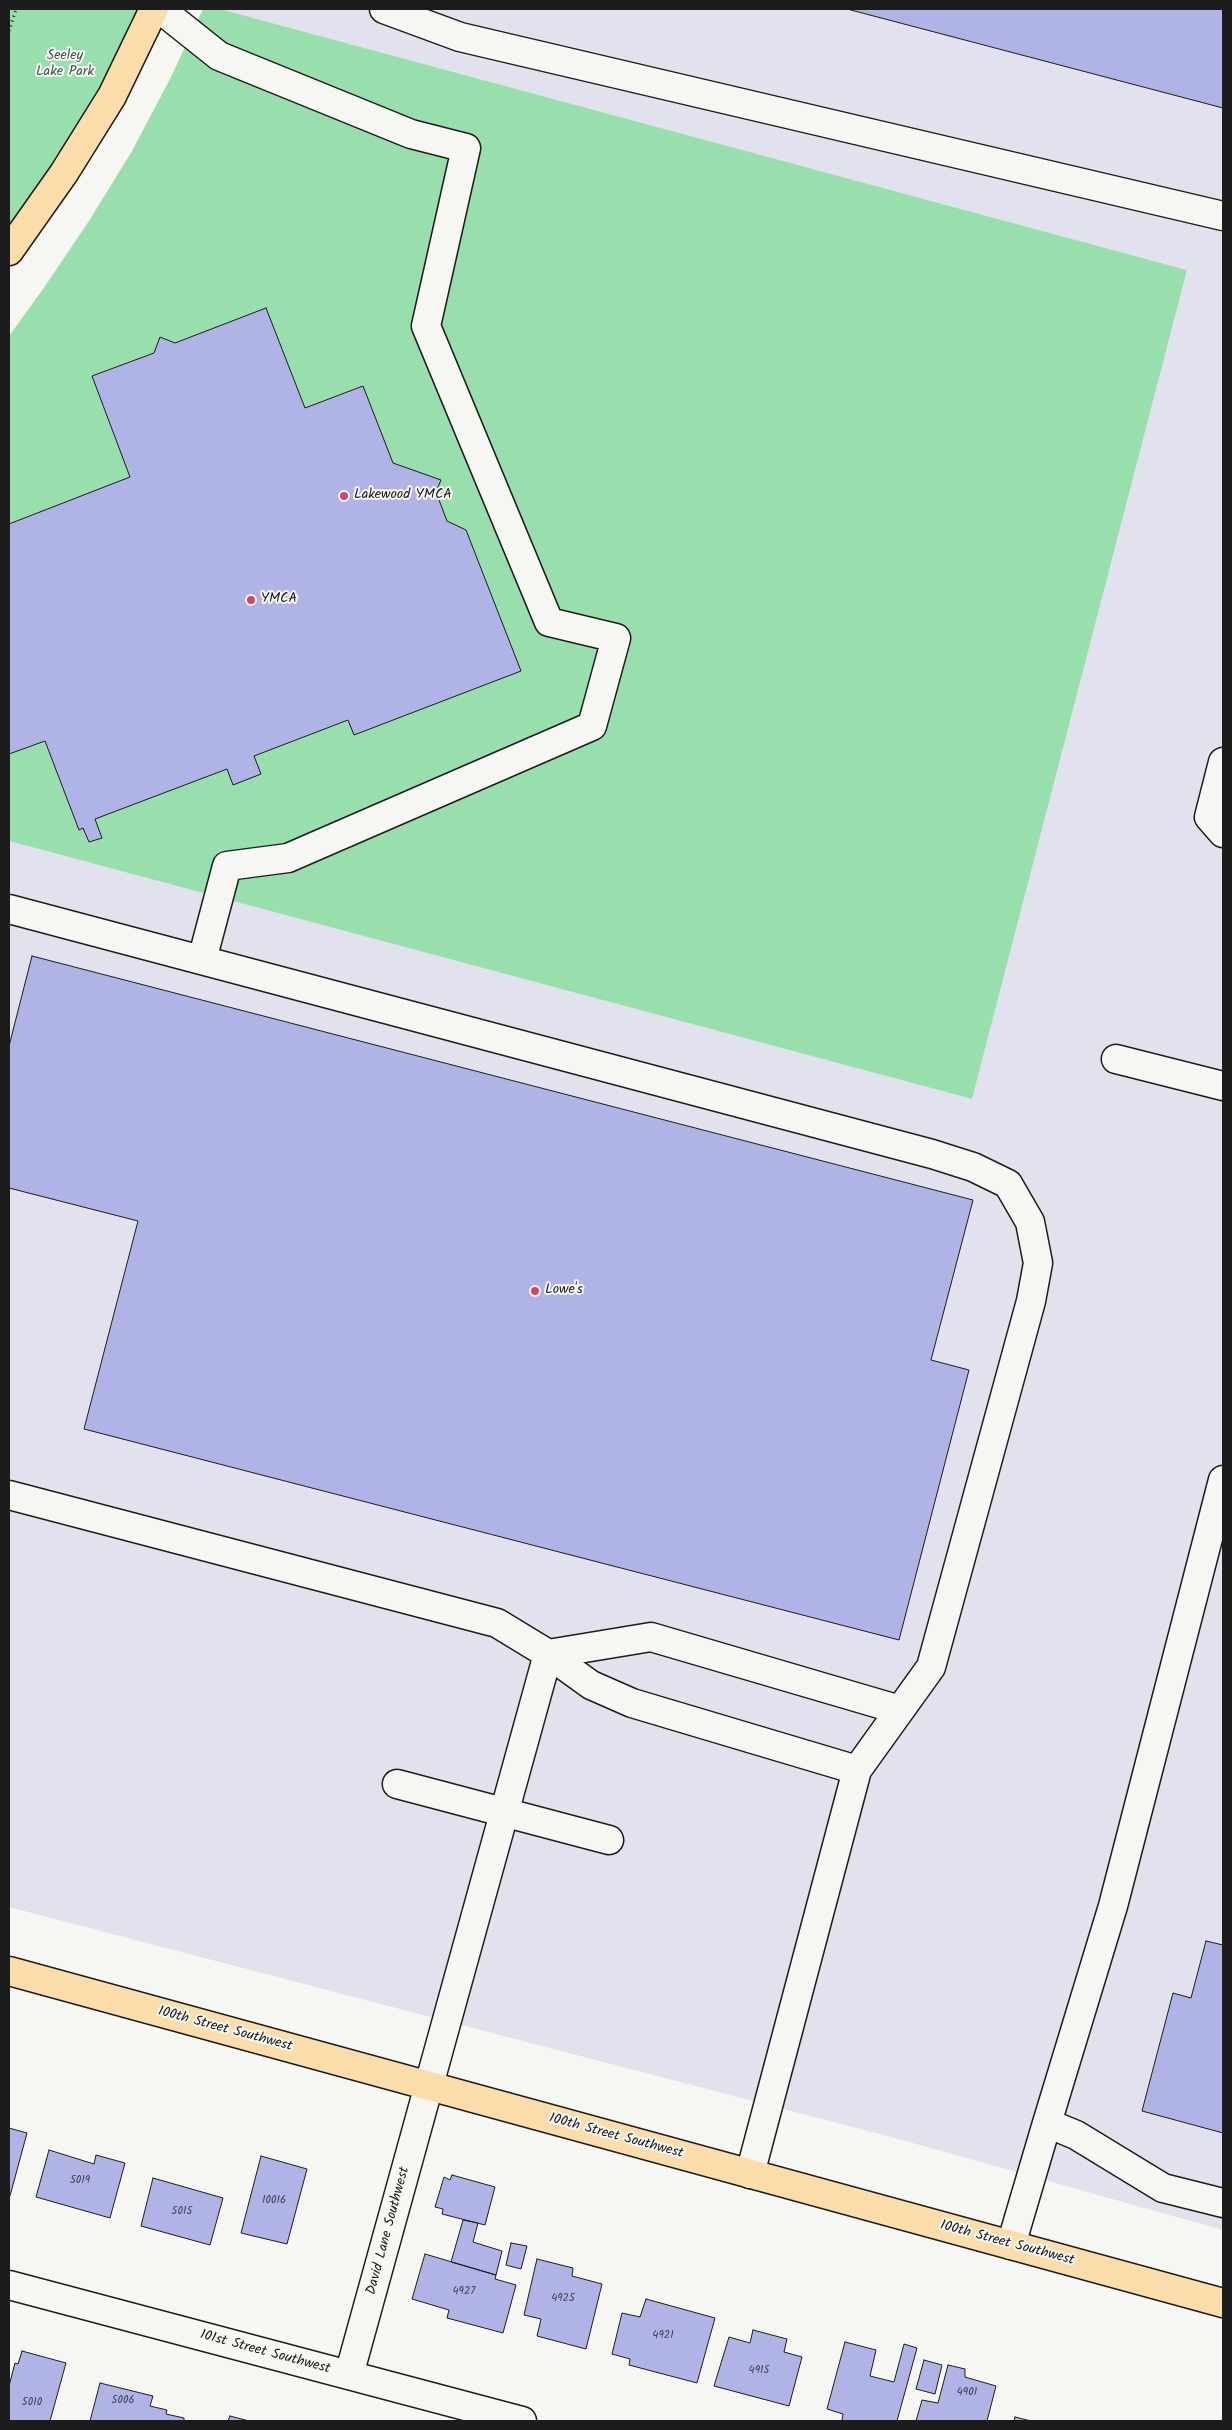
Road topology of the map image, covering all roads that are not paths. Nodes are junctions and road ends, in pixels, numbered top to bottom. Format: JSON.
{"nodes":[{"id":1,"x":154,"y":9,"type":"edge"},
{"id":2,"x":160,"y":9,"type":"edge"},
{"id":3,"x":384,"y":9,"type":"edge"},
{"id":4,"x":1223,"y":216,"type":"edge"},
{"id":5,"x":9,"y":251,"type":"edge"},
{"id":6,"x":1223,"y":762,"type":"edge"},
{"id":7,"x":1223,"y":833,"type":"edge"},
{"id":8,"x":9,"y":909,"type":"edge"},
{"id":9,"x":202,"y":960,"type":"junction"},
{"id":10,"x":1116,"y":1059,"type":"dead end"},
{"id":11,"x":1223,"y":1086,"type":"edge"},
{"id":12,"x":1223,"y":1480,"type":"edge"},
{"id":13,"x":9,"y":1495,"type":"edge"},
{"id":14,"x":548,"y":1654,"type":"junction"},
{"id":15,"x":900,"y":1710,"type":"junction"},
{"id":16,"x":857,"y":1770,"type":"junction"},
{"id":17,"x":397,"y":1784,"type":"dead end"},
{"id":18,"x":504,"y":1812,"type":"junction"},
{"id":19,"x":609,"y":1840,"type":"dead end"},
{"id":20,"x":9,"y":1971,"type":"edge"},
{"id":21,"x":429,"y":2086,"type":"junction"},
{"id":22,"x":1047,"y":2124,"type":"junction"},
{"id":23,"x":750,"y":2174,"type":"junction"},
{"id":24,"x":1223,"y":2203,"type":"edge"},
{"id":25,"x":1011,"y":2245,"type":"junction"},
{"id":26,"x":9,"y":2285,"type":"edge"},
{"id":27,"x":1223,"y":2303,"type":"edge"},
{"id":28,"x":349,"y":2376,"type":"junction"},
{"id":29,"x":522,"y":2421,"type":"edge"}],
"edges":[{"from":1,"to":5,"type":"main road"},
{"from":2,"to":9,"type":"street"},
{"from":3,"to":4,"type":"street"},
{"from":6,"to":7,"type":"street"},
{"from":8,"to":9,"type":"street"},
{"from":9,"to":15,"type":"street"},
{"from":10,"to":11,"type":"street"},
{"from":12,"to":22,"type":"street"},
{"from":13,"to":14,"type":"street"},
{"from":14,"to":15,"type":"street"},
{"from":14,"to":16,"type":"street"},
{"from":14,"to":18,"type":"street","name":"David Lane Southwest"},
{"from":15,"to":16,"type":"street"},
{"from":16,"to":23,"type":"street"},
{"from":17,"to":18,"type":"street"},
{"from":18,"to":19,"type":"street"},
{"from":18,"to":21,"type":"street","name":"David Lane Southwest"},
{"from":20,"to":21,"type":"main road","name":"100th Street Southwest"},
{"from":21,"to":23,"type":"main road","name":"100th Street Southwest"},
{"from":21,"to":28,"type":"street","name":"David Lane Southwest"},
{"from":22,"to":24,"type":"street"},
{"from":22,"to":25,"type":"street"},
{"from":23,"to":25,"type":"main road","name":"100th Street Southwest"},
{"from":25,"to":27,"type":"main road","name":"100th Street Southwest"},
{"from":26,"to":28,"type":"street","name":"101st Street Southwest"},
{"from":28,"to":29,"type":"street","name":"101st Street Southwest"}]}
